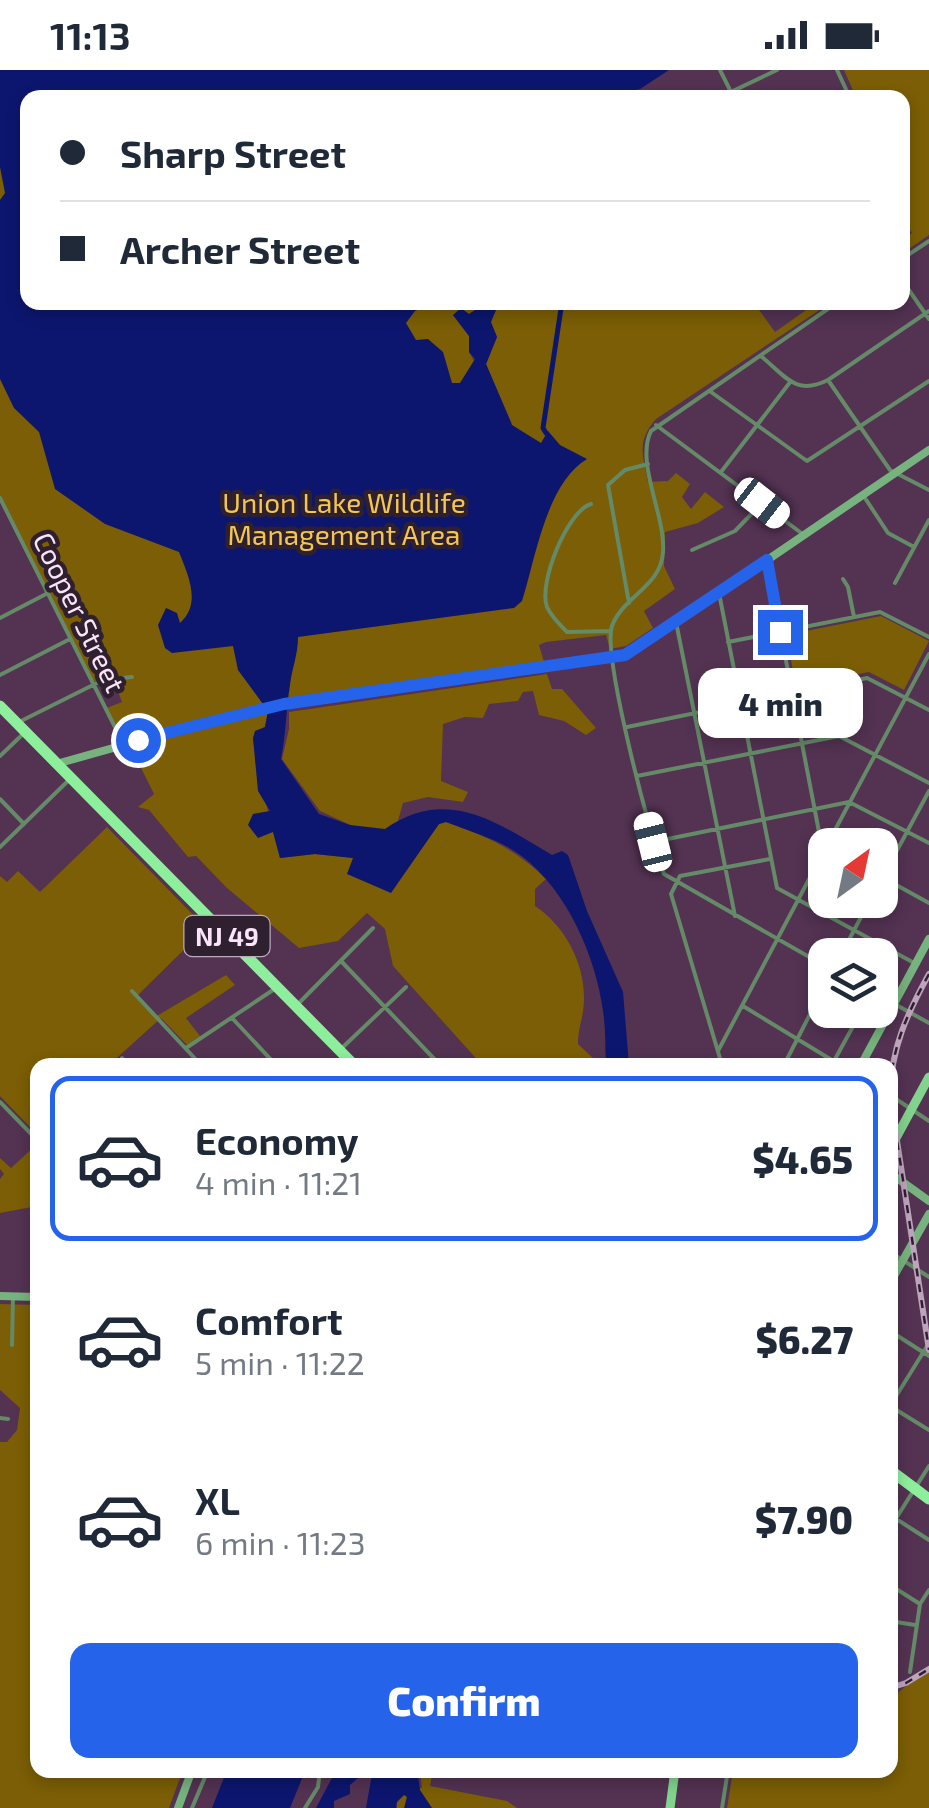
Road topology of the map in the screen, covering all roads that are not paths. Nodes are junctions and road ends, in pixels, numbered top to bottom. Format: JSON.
{"nodes":[{"id":1,"x":775,"y":70,"type":"edge"},
{"id":2,"x":734,"y":90,"type":"edge"},
{"id":3,"x":910,"y":290,"type":"edge"},
{"id":4,"x":826,"y":310,"type":"edge"},
{"id":5,"x":927,"y":312,"type":"edge"},
{"id":6,"x":929,"y":319,"type":"edge"},
{"id":7,"x":760,"y":356,"type":"junction"},
{"id":8,"x":828,"y":380,"type":"junction"},
{"id":9,"x":929,"y":380,"type":"edge"},
{"id":10,"x":791,"y":381,"type":"junction"},
{"id":11,"x":709,"y":390,"type":"junction"},
{"id":12,"x":656,"y":425,"type":"junction"},
{"id":13,"x":757,"y":426,"type":"junction"},
{"id":14,"x":860,"y":427,"type":"junction"},
{"id":15,"x":929,"y":450,"type":"edge"},
{"id":16,"x":648,"y":464,"type":"junction"},
{"id":17,"x":722,"y":472,"type":"junction"},
{"id":18,"x":895,"y":473,"type":"junction"},
{"id":19,"x":929,"y":490,"type":"edge"},
{"id":20,"x":863,"y":495,"type":"junction"},
{"id":21,"x":0,"y":498,"type":"edge"},
{"id":22,"x":762,"y":503,"type":"junction"},
{"id":23,"x":592,"y":504,"type":"dead end"},
{"id":24,"x":929,"y":520,"type":"edge"},
{"id":25,"x":804,"y":535,"type":"junction"},
{"id":26,"x":914,"y":547,"type":"junction"},
{"id":27,"x":692,"y":550,"type":"dead end"},
{"id":28,"x":767,"y":560,"type":"junction"},
{"id":29,"x":842,"y":578,"type":"dead end"},
{"id":30,"x":895,"y":582,"type":"dead end"},
{"id":31,"x":48,"y":593,"type":"junction"},
{"id":32,"x":719,"y":593,"type":"junction"},
{"id":33,"x":629,"y":603,"type":"junction"},
{"id":34,"x":854,"y":617,"type":"junction"},
{"id":35,"x":0,"y":618,"type":"edge"},
{"id":36,"x":676,"y":622,"type":"junction"},
{"id":37,"x":611,"y":632,"type":"junction"},
{"id":38,"x":780,"y":632,"type":"junction"},
{"id":39,"x":929,"y":637,"type":"edge"},
{"id":40,"x":70,"y":639,"type":"junction"},
{"id":41,"x":728,"y":642,"type":"junction"},
{"id":42,"x":929,"y":654,"type":"edge"},
{"id":43,"x":613,"y":657,"type":"junction"},
{"id":44,"x":0,"y":675,"type":"edge"},
{"id":45,"x":132,"y":677,"type":"dead end"},
{"id":46,"x":94,"y":685,"type":"junction"},
{"id":47,"x":792,"y":693,"type":"junction"},
{"id":48,"x":905,"y":697,"type":"junction"},
{"id":49,"x":740,"y":704,"type":"junction"},
{"id":50,"x":0,"y":706,"type":"edge"},
{"id":51,"x":929,"y":710,"type":"edge"},
{"id":52,"x":696,"y":713,"type":"junction"},
{"id":53,"x":626,"y":727,"type":"junction"},
{"id":54,"x":21,"y":728,"type":"junction"},
{"id":55,"x":802,"y":743,"type":"junction"},
{"id":56,"x":124,"y":745,"type":"junction"},
{"id":57,"x":749,"y":753,"type":"junction"},
{"id":58,"x":875,"y":754,"type":"junction"},
{"id":59,"x":0,"y":756,"type":"edge"},
{"id":60,"x":705,"y":762,"type":"junction"},
{"id":61,"x":56,"y":764,"type":"junction"},
{"id":62,"x":636,"y":776,"type":"junction"},
{"id":63,"x":70,"y":779,"type":"junction"},
{"id":64,"x":929,"y":783,"type":"edge"},
{"id":65,"x":929,"y":791,"type":"edge"},
{"id":66,"x":0,"y":798,"type":"edge"},
{"id":67,"x":850,"y":802,"type":"junction"},
{"id":68,"x":815,"y":810,"type":"junction"},
{"id":69,"x":762,"y":820,"type":"junction"},
{"id":70,"x":24,"y":824,"type":"junction"},
{"id":71,"x":818,"y":828,"type":"edge"},
{"id":72,"x":836,"y":828,"type":"edge"},
{"id":73,"x":718,"y":829,"type":"junction"},
{"id":74,"x":907,"y":832,"type":"junction"},
{"id":75,"x":653,"y":842,"type":"junction"},
{"id":76,"x":929,"y":844,"type":"edge"},
{"id":77,"x":0,"y":847,"type":"edge"},
{"id":78,"x":898,"y":848,"type":"edge"},
{"id":79,"x":770,"y":859,"type":"junction"},
{"id":80,"x":726,"y":867,"type":"junction"},
{"id":81,"x":808,"y":881,"type":"edge"},
{"id":82,"x":676,"y":883,"type":"junction"},
{"id":83,"x":898,"y":886,"type":"edge"},
{"id":84,"x":798,"y":900,"type":"junction"},
{"id":85,"x":929,"y":902,"type":"edge"},
{"id":86,"x":735,"y":916,"type":"junction"},
{"id":87,"x":860,"y":918,"type":"edge"},
{"id":88,"x":373,"y":928,"type":"dead end"},
{"id":89,"x":854,"y":930,"type":"junction"},
{"id":90,"x":850,"y":938,"type":"edge"},
{"id":91,"x":777,"y":939,"type":"junction"},
{"id":92,"x":929,"y":940,"type":"edge"},
{"id":93,"x":808,"y":956,"type":"edge"},
{"id":94,"x":340,"y":961,"type":"junction"},
{"id":95,"x":916,"y":964,"type":"junction"},
{"id":96,"x":276,"y":987,"type":"junction"},
{"id":97,"x":406,"y":987,"type":"dead end"},
{"id":98,"x":132,"y":991,"type":"dead end"},
{"id":99,"x":898,"y":997,"type":"edge"},
{"id":100,"x":296,"y":1006,"type":"junction"},
{"id":101,"x":743,"y":1006,"type":"junction"},
{"id":102,"x":898,"y":1006,"type":"edge"},
{"id":103,"x":384,"y":1007,"type":"junction"},
{"id":104,"x":808,"y":1017,"type":"edge"},
{"id":105,"x":232,"y":1018,"type":"junction"},
{"id":106,"x":929,"y":1023,"type":"edge"},
{"id":107,"x":852,"y":1028,"type":"edge"},
{"id":108,"x":881,"y":1028,"type":"edge"},
{"id":109,"x":797,"y":1038,"type":"junction"},
{"id":110,"x":186,"y":1048,"type":"junction"},
{"id":111,"x":340,"y":1050,"type":"junction"},
{"id":112,"x":718,"y":1051,"type":"junction"},
{"id":113,"x":195,"y":1058,"type":"edge"},
{"id":114,"x":269,"y":1058,"type":"edge"},
{"id":115,"x":347,"y":1058,"type":"edge"},
{"id":116,"x":433,"y":1058,"type":"edge"},
{"id":117,"x":720,"y":1058,"type":"edge"},
{"id":118,"x":787,"y":1058,"type":"edge"},
{"id":119,"x":829,"y":1058,"type":"edge"},
{"id":120,"x":836,"y":1058,"type":"edge"},
{"id":121,"x":865,"y":1058,"type":"edge"},
{"id":122,"x":929,"y":1077,"type":"edge"},
{"id":123,"x":898,"y":1100,"type":"edge"},
{"id":124,"x":0,"y":1102,"type":"edge"},
{"id":125,"x":912,"y":1109,"type":"junction"},
{"id":126,"x":929,"y":1121,"type":"edge"},
{"id":127,"x":30,"y":1133,"type":"edge"},
{"id":128,"x":898,"y":1134,"type":"edge"},
{"id":129,"x":898,"y":1179,"type":"edge"},
{"id":130,"x":929,"y":1200,"type":"edge"},
{"id":131,"x":929,"y":1214,"type":"edge"},
{"id":132,"x":898,"y":1257,"type":"edge"},
{"id":133,"x":904,"y":1261,"type":"junction"},
{"id":134,"x":898,"y":1270,"type":"edge"},
{"id":135,"x":929,"y":1278,"type":"edge"},
{"id":136,"x":0,"y":1296,"type":"edge"},
{"id":137,"x":13,"y":1297,"type":"junction"},
{"id":138,"x":30,"y":1297,"type":"edge"},
{"id":139,"x":898,"y":1336,"type":"edge"},
{"id":140,"x":929,"y":1343,"type":"edge"},
{"id":141,"x":12,"y":1345,"type":"dead end"},
{"id":142,"x":926,"y":1354,"type":"edge"},
{"id":143,"x":898,"y":1394,"type":"edge"},
{"id":144,"x":898,"y":1411,"type":"edge"},
{"id":145,"x":0,"y":1418,"type":"edge"},
{"id":146,"x":8,"y":1419,"type":"dead end"},
{"id":147,"x":929,"y":1430,"type":"edge"},
{"id":148,"x":929,"y":1466,"type":"edge"},
{"id":149,"x":898,"y":1476,"type":"edge"},
{"id":150,"x":915,"y":1488,"type":"junction"},
{"id":151,"x":929,"y":1498,"type":"edge"},
{"id":152,"x":898,"y":1510,"type":"edge"},
{"id":153,"x":898,"y":1520,"type":"edge"},
{"id":154,"x":929,"y":1540,"type":"edge"},
{"id":155,"x":898,"y":1590,"type":"edge"},
{"id":156,"x":929,"y":1590,"type":"edge"},
{"id":157,"x":920,"y":1604,"type":"junction"},
{"id":158,"x":898,"y":1622,"type":"edge"},
{"id":159,"x":917,"y":1625,"type":"junction"},
{"id":160,"x":910,"y":1672,"type":"dead end"},
{"id":161,"x":189,"y":1778,"type":"edge"},
{"id":162,"x":205,"y":1778,"type":"edge"},
{"id":163,"x":319,"y":1778,"type":"edge"},
{"id":164,"x":675,"y":1778,"type":"edge"},
{"id":165,"x":727,"y":1778,"type":"edge"},
{"id":166,"x":178,"y":1808,"type":"edge"},
{"id":167,"x":192,"y":1808,"type":"edge"},
{"id":168,"x":305,"y":1808,"type":"edge"},
{"id":169,"x":670,"y":1808,"type":"edge"},
{"id":170,"x":722,"y":1808,"type":"edge"}],
"edges":[{"from":1,"to":2,"type":"street"},
{"from":3,"to":5,"type":"street"},
{"from":4,"to":7,"type":"street"},
{"from":5,"to":6,"type":"street"},
{"from":5,"to":8,"type":"street"},
{"from":7,"to":10,"type":"street"},
{"from":7,"to":11,"type":"street"},
{"from":8,"to":10,"type":"street"},
{"from":8,"to":14,"type":"street"},
{"from":9,"to":14,"type":"street"},
{"from":10,"to":13,"type":"street"},
{"from":11,"to":12,"type":"street"},
{"from":11,"to":13,"type":"street"},
{"from":12,"to":16,"type":"street"},
{"from":12,"to":17,"type":"street"},
{"from":13,"to":14,"type":"street"},
{"from":13,"to":17,"type":"street"},
{"from":14,"to":18,"type":"street"},
{"from":15,"to":18,"type":"street"},
{"from":16,"to":33,"type":"street"},
{"from":16,"to":33,"type":"street"},
{"from":17,"to":22,"type":"street"},
{"from":18,"to":19,"type":"street"},
{"from":18,"to":20,"type":"street"},
{"from":20,"to":25,"type":"street"},
{"from":20,"to":26,"type":"street"},
{"from":21,"to":31,"type":"street","name":"Cooper Street"},
{"from":22,"to":25,"type":"street"},
{"from":22,"to":27,"type":"street"},
{"from":23,"to":37,"type":"street"},
{"from":24,"to":26,"type":"street"},
{"from":25,"to":28,"type":"street"},
{"from":26,"to":30,"type":"street"},
{"from":28,"to":32,"type":"street"},
{"from":28,"to":38,"type":"street"},
{"from":29,"to":34,"type":"street"},
{"from":31,"to":35,"type":"street"},
{"from":31,"to":40,"type":"street","name":"Cooper Street"},
{"from":32,"to":36,"type":"street"},
{"from":32,"to":41,"type":"street"},
{"from":33,"to":37,"type":"street"},
{"from":34,"to":38,"type":"street"},
{"from":34,"to":39,"type":"street"},
{"from":36,"to":43,"type":"street"},
{"from":36,"to":52,"type":"street"},
{"from":37,"to":43,"type":"street"},
{"from":38,"to":41,"type":"street"},
{"from":38,"to":47,"type":"street"},
{"from":40,"to":44,"type":"street"},
{"from":40,"to":46,"type":"street","name":"Cooper Street"},
{"from":41,"to":49,"type":"street"},
{"from":42,"to":48,"type":"street"},
{"from":43,"to":53,"type":"street"},
{"from":43,"to":56,"type":"street"},
{"from":45,"to":46,"type":"street"},
{"from":46,"to":54,"type":"street"},
{"from":46,"to":56,"type":"street","name":"Cooper Street"},
{"from":47,"to":48,"type":"street"},
{"from":47,"to":49,"type":"street"},
{"from":47,"to":55,"type":"street"},
{"from":48,"to":51,"type":"street"},
{"from":48,"to":58,"type":"street"},
{"from":49,"to":52,"type":"street"},
{"from":49,"to":57,"type":"street"},
{"from":50,"to":54,"type":"highway","number":"NJ 49"},
{"from":52,"to":53,"type":"street"},
{"from":52,"to":60,"type":"street"},
{"from":53,"to":62,"type":"street"},
{"from":54,"to":59,"type":"street"},
{"from":54,"to":61,"type":"highway","number":"NJ 49"},
{"from":55,"to":57,"type":"street"},
{"from":55,"to":58,"type":"street"},
{"from":55,"to":68,"type":"street"},
{"from":56,"to":61,"type":"street"},
{"from":57,"to":60,"type":"street"},
{"from":57,"to":69,"type":"street"},
{"from":58,"to":64,"type":"street"},
{"from":58,"to":67,"type":"street"},
{"from":60,"to":62,"type":"street"},
{"from":60,"to":73,"type":"street"},
{"from":61,"to":63,"type":"highway","number":"NJ 49"},
{"from":62,"to":75,"type":"street"},
{"from":63,"to":70,"type":"street"},
{"from":63,"to":96,"type":"highway","number":"NJ 49"},
{"from":65,"to":74,"type":"street"},
{"from":66,"to":70,"type":"street"},
{"from":67,"to":68,"type":"street"},
{"from":67,"to":72,"type":"street"},
{"from":67,"to":74,"type":"street"},
{"from":68,"to":69,"type":"street"},
{"from":68,"to":71,"type":"street"},
{"from":69,"to":73,"type":"street"},
{"from":69,"to":79,"type":"street"},
{"from":70,"to":77,"type":"street"},
{"from":73,"to":75,"type":"street"},
{"from":73,"to":80,"type":"street"},
{"from":74,"to":76,"type":"street"},
{"from":74,"to":78,"type":"street"},
{"from":75,"to":82,"type":"street"},
{"from":79,"to":80,"type":"street"},
{"from":79,"to":84,"type":"street"},
{"from":80,"to":82,"type":"street"},
{"from":80,"to":86,"type":"street"},
{"from":81,"to":84,"type":"street"},
{"from":82,"to":86,"type":"street"},
{"from":82,"to":112,"type":"street"},
{"from":83,"to":85,"type":"street"},
{"from":84,"to":89,"type":"street"},
{"from":84,"to":91,"type":"street"},
{"from":86,"to":91,"type":"street"},
{"from":87,"to":89,"type":"street"},
{"from":88,"to":94,"type":"street"},
{"from":89,"to":90,"type":"street"},
{"from":89,"to":95,"type":"street"},
{"from":91,"to":93,"type":"street"},
{"from":91,"to":101,"type":"street"},
{"from":92,"to":95,"type":"street"},
{"from":94,"to":100,"type":"street"},
{"from":94,"to":103,"type":"street"},
{"from":95,"to":99,"type":"street"},
{"from":96,"to":100,"type":"highway","number":"NJ 49"},
{"from":96,"to":105,"type":"street"},
{"from":97,"to":103,"type":"street"},
{"from":98,"to":110,"type":"street"},
{"from":100,"to":111,"type":"highway","number":"NJ 49"},
{"from":101,"to":109,"type":"street"},
{"from":101,"to":112,"type":"street"},
{"from":102,"to":106,"type":"street"},
{"from":103,"to":111,"type":"street"},
{"from":103,"to":116,"type":"street"},
{"from":104,"to":109,"type":"street"},
{"from":105,"to":110,"type":"street"},
{"from":105,"to":114,"type":"street"},
{"from":107,"to":120,"type":"street"},
{"from":108,"to":121,"type":"street"},
{"from":109,"to":118,"type":"street"},
{"from":109,"to":119,"type":"street"},
{"from":110,"to":113,"type":"street"},
{"from":111,"to":115,"type":"highway","number":"NJ 49"},
{"from":112,"to":117,"type":"street"},
{"from":122,"to":125,"type":"main road"},
{"from":123,"to":125,"type":"street"},
{"from":124,"to":127,"type":"street"},
{"from":125,"to":126,"type":"street"},
{"from":125,"to":128,"type":"main road"},
{"from":129,"to":130,"type":"street"},
{"from":131,"to":133,"type":"street"},
{"from":132,"to":133,"type":"street"},
{"from":133,"to":134,"type":"street"},
{"from":133,"to":135,"type":"street"},
{"from":136,"to":137,"type":"street"},
{"from":137,"to":138,"type":"street"},
{"from":137,"to":141,"type":"street"},
{"from":139,"to":142,"type":"street"},
{"from":140,"to":142,"type":"street"},
{"from":142,"to":143,"type":"street"},
{"from":144,"to":147,"type":"street"},
{"from":145,"to":146,"type":"street"},
{"from":148,"to":150,"type":"street"},
{"from":149,"to":150,"type":"highway"},
{"from":150,"to":151,"type":"highway"},
{"from":150,"to":152,"type":"street"},
{"from":153,"to":154,"type":"street"},
{"from":155,"to":157,"type":"street"},
{"from":156,"to":157,"type":"street"},
{"from":157,"to":159,"type":"street"},
{"from":158,"to":159,"type":"street"},
{"from":159,"to":160,"type":"street"},
{"from":161,"to":166,"type":"street"},
{"from":162,"to":167,"type":"street"},
{"from":163,"to":168,"type":"street"},
{"from":164,"to":169,"type":"main road"},
{"from":165,"to":170,"type":"street"}]}
